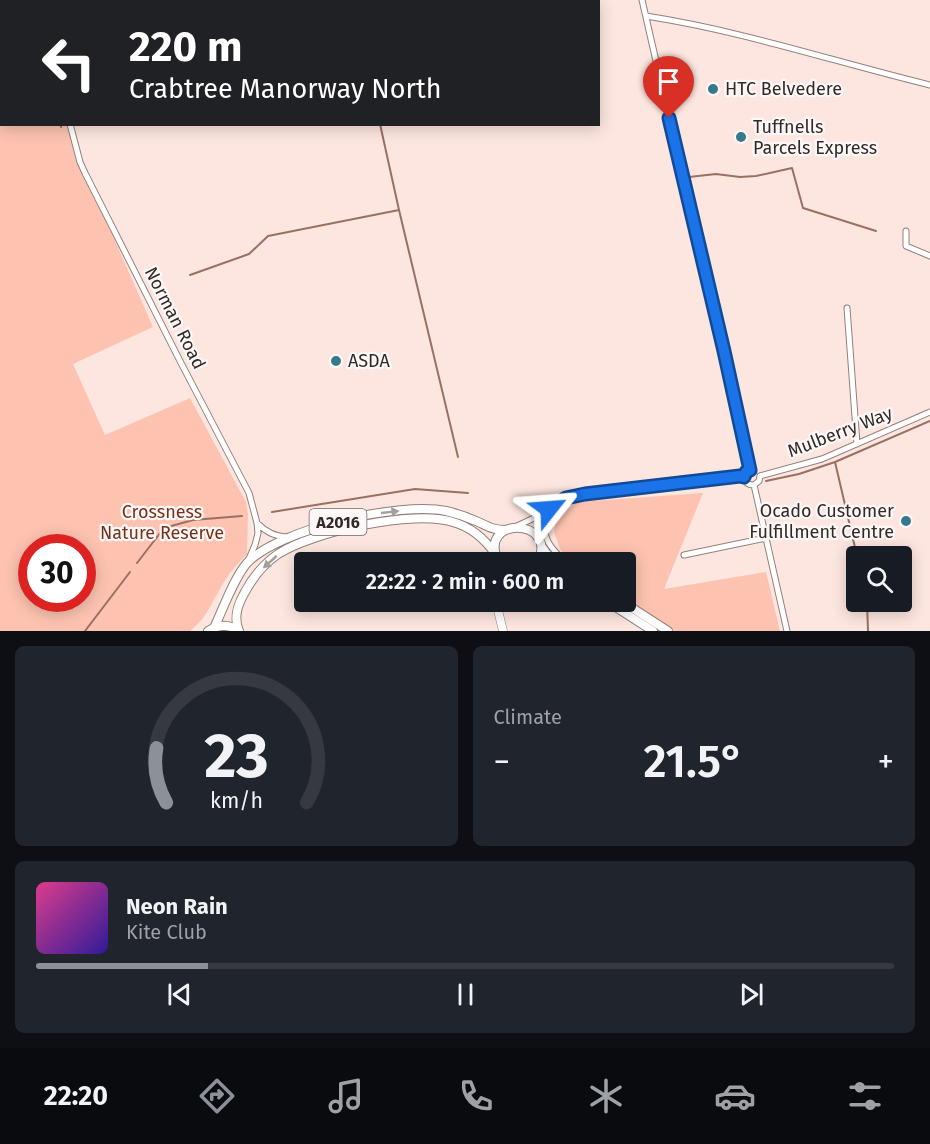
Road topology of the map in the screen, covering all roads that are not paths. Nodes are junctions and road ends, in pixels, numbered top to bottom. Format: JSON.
{"nodes":[{"id":1,"x":642,"y":0,"type":"edge"},
{"id":2,"x":646,"y":16,"type":"junction"},
{"id":3,"x":930,"y":85,"type":"edge"},
{"id":4,"x":71,"y":126,"type":"edge"},
{"id":5,"x":906,"y":231,"type":"dead end"},
{"id":6,"x":930,"y":256,"type":"edge"},
{"id":7,"x":848,"y":308,"type":"dead end"},
{"id":8,"x":930,"y":412,"type":"edge"},
{"id":9,"x":857,"y":444,"type":"junction"},
{"id":10,"x":750,"y":470,"type":"junction"},
{"id":11,"x":760,"y":476,"type":"junction"},
{"id":12,"x":744,"y":477,"type":"junction"},
{"id":13,"x":754,"y":485,"type":"junction"},
{"id":14,"x":549,"y":509,"type":"junction"},
{"id":15,"x":545,"y":517,"type":"junction"},
{"id":16,"x":256,"y":519,"type":"junction"},
{"id":17,"x":515,"y":527,"type":"junction"},
{"id":18,"x":506,"y":530,"type":"junction"},
{"id":19,"x":290,"y":537,"type":"junction"},
{"id":20,"x":766,"y":538,"type":"junction"},
{"id":21,"x":540,"y":543,"type":"junction"},
{"id":22,"x":493,"y":552,"type":"edge"},
{"id":23,"x":496,"y":552,"type":"edge"},
{"id":24,"x":541,"y":552,"type":"edge"},
{"id":25,"x":546,"y":552,"type":"edge"},
{"id":26,"x":556,"y":552,"type":"edge"},
{"id":27,"x":684,"y":555,"type":"dead end"},
{"id":28,"x":247,"y":563,"type":"junction"},
{"id":29,"x":636,"y":610,"type":"edge"},
{"id":30,"x":623,"y":612,"type":"edge"},
{"id":31,"x":498,"y":613,"type":"edge"},
{"id":32,"x":211,"y":629,"type":"edge"},
{"id":33,"x":240,"y":631,"type":"edge"},
{"id":34,"x":503,"y":631,"type":"edge"},
{"id":35,"x":652,"y":631,"type":"edge"},
{"id":36,"x":668,"y":631,"type":"edge"},
{"id":37,"x":787,"y":631,"type":"edge"}],
"edges":[{"from":1,"to":2,"type":"street"},
{"from":2,"to":3,"type":"street"},
{"from":2,"to":10,"type":"street"},
{"from":4,"to":16,"type":"street","name":"Norman Road"},
{"from":5,"to":6,"type":"street"},
{"from":7,"to":9,"type":"street"},
{"from":8,"to":9,"type":"street","name":"Mulberry Way"},
{"from":9,"to":11,"type":"street","name":"Mulberry Way"},
{"from":10,"to":11,"type":"street"},
{"from":10,"to":12,"type":"street"},
{"from":11,"to":13,"type":"street"},
{"from":12,"to":13,"type":"street"},
{"from":12,"to":14,"type":"street"},
{"from":13,"to":20,"type":"street"},
{"from":14,"to":15,"type":"street"},
{"from":14,"to":17,"type":"street"},
{"from":15,"to":21,"type":"street"},
{"from":15,"to":26,"type":"street"},
{"from":16,"to":19,"type":"street"},
{"from":16,"to":28,"type":"street","name":"Norman Road"},
{"from":17,"to":18,"type":"main road"},
{"from":17,"to":21,"type":"main road"},
{"from":19,"to":18,"type":"main road","number":"A2016","one_way":true},
{"from":18,"to":23,"type":"main road"},
{"from":19,"to":28,"type":"main road","number":"A2016"},
{"from":20,"to":27,"type":"street"},
{"from":20,"to":37,"type":"street"},
{"from":21,"to":24,"type":"main road"},
{"from":21,"to":25,"type":"main road"},
{"from":22,"to":33,"type":"main road","number":"A2016","one_way":true},
{"from":28,"to":32,"type":"main road","number":"A2016"},
{"from":29,"to":36,"type":"main road"},
{"from":30,"to":35,"type":"main road"},
{"from":31,"to":34,"type":"main road"},
{"from":32,"to":33,"type":"main road"}]}
